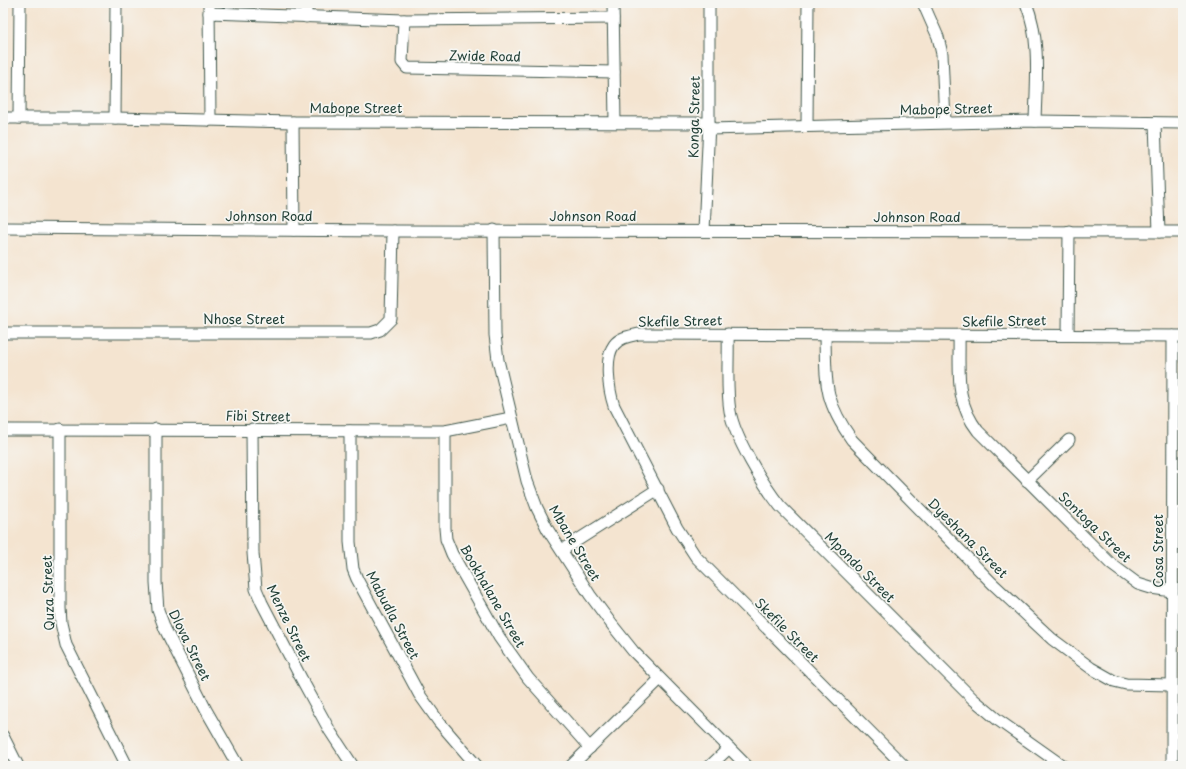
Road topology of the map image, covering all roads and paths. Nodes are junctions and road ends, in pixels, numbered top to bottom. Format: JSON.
{"nodes":[{"id":1,"x":20,"y":3,"type":"edge"},
{"id":2,"x":116,"y":3,"type":"edge"},
{"id":3,"x":306,"y":3,"type":"edge"},
{"id":4,"x":613,"y":3,"type":"edge"},
{"id":5,"x":709,"y":3,"type":"edge"},
{"id":6,"x":808,"y":3,"type":"edge"},
{"id":7,"x":923,"y":3,"type":"edge"},
{"id":8,"x":1026,"y":3,"type":"edge"},
{"id":9,"x":209,"y":8,"type":"edge"},
{"id":10,"x":306,"y":18,"type":"junction"},
{"id":11,"x":613,"y":18,"type":"junction"},
{"id":12,"x":404,"y":20,"type":"junction"},
{"id":13,"x":614,"y":72,"type":"junction"},
{"id":14,"x":3,"y":118,"type":"edge"},
{"id":15,"x":19,"y":118,"type":"junction"},
{"id":16,"x":115,"y":118,"type":"junction"},
{"id":17,"x":210,"y":120,"type":"junction"},
{"id":18,"x":1036,"y":121,"type":"junction"},
{"id":19,"x":293,"y":122,"type":"junction"},
{"id":20,"x":614,"y":122,"type":"junction"},
{"id":21,"x":945,"y":122,"type":"junction"},
{"id":22,"x":1155,"y":123,"type":"junction"},
{"id":23,"x":1183,"y":123,"type":"edge"},
{"id":24,"x":709,"y":126,"type":"junction"},
{"id":25,"x":807,"y":126,"type":"junction"},
{"id":26,"x":3,"y":228,"type":"edge"},
{"id":27,"x":294,"y":230,"type":"junction"},
{"id":28,"x":494,"y":230,"type":"junction"},
{"id":29,"x":392,"y":231,"type":"junction"},
{"id":30,"x":704,"y":231,"type":"junction"},
{"id":31,"x":1069,"y":231,"type":"junction"},
{"id":32,"x":1159,"y":232,"type":"junction"},
{"id":33,"x":1183,"y":232,"type":"edge"},
{"id":34,"x":3,"y":333,"type":"edge"},
{"id":35,"x":728,"y":334,"type":"junction"},
{"id":36,"x":1068,"y":334,"type":"junction"},
{"id":37,"x":825,"y":335,"type":"junction"},
{"id":38,"x":959,"y":335,"type":"junction"},
{"id":39,"x":1178,"y":336,"type":"edge"},
{"id":40,"x":511,"y":418,"type":"junction"},
{"id":41,"x":60,"y":429,"type":"junction"},
{"id":42,"x":156,"y":429,"type":"junction"},
{"id":43,"x":252,"y":429,"type":"junction"},
{"id":44,"x":3,"y":430,"type":"edge"},
{"id":45,"x":350,"y":431,"type":"junction"},
{"id":46,"x":445,"y":431,"type":"junction"},
{"id":47,"x":1069,"y":440,"type":"dead end"},
{"id":48,"x":1027,"y":481,"type":"junction"},
{"id":49,"x":658,"y":489,"type":"junction"},
{"id":50,"x":562,"y":550,"type":"junction"},
{"id":51,"x":1172,"y":591,"type":"junction"},
{"id":52,"x":660,"y":679,"type":"junction"},
{"id":53,"x":1171,"y":685,"type":"junction"},
{"id":54,"x":3,"y":736,"type":"edge"},
{"id":55,"x":590,"y":748,"type":"junction"},
{"id":56,"x":728,"y":748,"type":"junction"},
{"id":57,"x":18,"y":766,"type":"edge"},
{"id":58,"x":127,"y":766,"type":"edge"},
{"id":59,"x":238,"y":766,"type":"edge"},
{"id":60,"x":353,"y":766,"type":"edge"},
{"id":61,"x":477,"y":766,"type":"edge"},
{"id":62,"x":571,"y":766,"type":"edge"},
{"id":63,"x":710,"y":766,"type":"edge"},
{"id":64,"x":747,"y":766,"type":"edge"},
{"id":65,"x":904,"y":766,"type":"edge"},
{"id":66,"x":1063,"y":766,"type":"edge"},
{"id":67,"x":1172,"y":766,"type":"edge"}],
"edges":[{"from":1,"to":15,"type":"street"},
{"from":2,"to":16,"type":"street"},
{"from":3,"to":10,"type":"street"},
{"from":4,"to":11,"type":"street"},
{"from":5,"to":24,"type":"street","name":"Konga Street"},
{"from":6,"to":25,"type":"street"},
{"from":7,"to":21,"type":"street"},
{"from":8,"to":18,"type":"street"},
{"from":9,"to":10,"type":"street"},
{"from":9,"to":17,"type":"street"},
{"from":10,"to":12,"type":"street"},
{"from":11,"to":12,"type":"street"},
{"from":11,"to":13,"type":"street"},
{"from":12,"to":13,"type":"street","name":"Zwide Road"},
{"from":13,"to":20,"type":"street"},
{"from":14,"to":15,"type":"street","name":"Mabope Street"},
{"from":15,"to":16,"type":"street","name":"Mabope Street"},
{"from":16,"to":17,"type":"street","name":"Mabope Street"},
{"from":17,"to":19,"type":"street","name":"Mabope Street"},
{"from":18,"to":21,"type":"street","name":"Mabope Street"},
{"from":18,"to":22,"type":"street","name":"Mabope Street"},
{"from":19,"to":20,"type":"street","name":"Mabope Street"},
{"from":19,"to":27,"type":"street"},
{"from":20,"to":24,"type":"street","name":"Mabope Street"},
{"from":21,"to":25,"type":"street","name":"Mabope Street"},
{"from":22,"to":23,"type":"street","name":"Mabope Street"},
{"from":22,"to":32,"type":"street"},
{"from":24,"to":25,"type":"street","name":"Mabope Street"},
{"from":24,"to":30,"type":"street","name":"Konga Street"},
{"from":26,"to":27,"type":"street","name":"Johnson Road"},
{"from":27,"to":29,"type":"street","name":"Johnson Road"},
{"from":28,"to":29,"type":"street","name":"Johnson Road"},
{"from":28,"to":30,"type":"street","name":"Johnson Road"},
{"from":28,"to":40,"type":"street","name":"Mbane Street"},
{"from":29,"to":34,"type":"street","name":"Nhose Street"},
{"from":30,"to":31,"type":"street","name":"Johnson Road"},
{"from":31,"to":32,"type":"street","name":"Johnson Road"},
{"from":31,"to":36,"type":"street"},
{"from":32,"to":33,"type":"street","name":"Johnson Road"},
{"from":35,"to":37,"type":"street","name":"Skefile Street"},
{"from":35,"to":49,"type":"street","name":"Skefile Street"},
{"from":35,"to":66,"type":"street","name":"Mpondo Street"},
{"from":36,"to":38,"type":"street","name":"Skefile Street"},
{"from":36,"to":39,"type":"street","name":"Skefile Street"},
{"from":37,"to":38,"type":"street","name":"Skefile Street"},
{"from":37,"to":53,"type":"street","name":"Dyeshana Street"},
{"from":38,"to":48,"type":"street","name":"Sontoga Street"},
{"from":39,"to":51,"type":"street","name":"Cosa Street"},
{"from":40,"to":46,"type":"street","name":"Fibi Street"},
{"from":40,"to":50,"type":"street","name":"Mbane Street"},
{"from":41,"to":42,"type":"street","name":"Fibi Street"},
{"from":41,"to":44,"type":"street","name":"Fibi Street"},
{"from":41,"to":58,"type":"street","name":"Quza Street"},
{"from":42,"to":43,"type":"street","name":"Fibi Street"},
{"from":42,"to":59,"type":"street","name":"Dlova Street"},
{"from":43,"to":45,"type":"street","name":"Fibi Street"},
{"from":43,"to":60,"type":"street","name":"Menze Street"},
{"from":45,"to":46,"type":"street","name":"Fibi Street"},
{"from":45,"to":61,"type":"street","name":"Mabudla Street"},
{"from":46,"to":55,"type":"street","name":"Bookhalane Street"},
{"from":47,"to":48,"type":"street"},
{"from":48,"to":51,"type":"street","name":"Sontoga Street"},
{"from":49,"to":50,"type":"street"},
{"from":49,"to":65,"type":"street","name":"Skefile Street"},
{"from":50,"to":52,"type":"street","name":"Mbane Street"},
{"from":51,"to":53,"type":"street","name":"Cosa Street"},
{"from":52,"to":55,"type":"street"},
{"from":52,"to":56,"type":"street","name":"Mbane Street"},
{"from":53,"to":67,"type":"street","name":"Cosa Street"},
{"from":54,"to":57,"type":"street"},
{"from":55,"to":62,"type":"street"},
{"from":56,"to":63,"type":"street"},
{"from":56,"to":64,"type":"street","name":"Mbane Street"}]}
